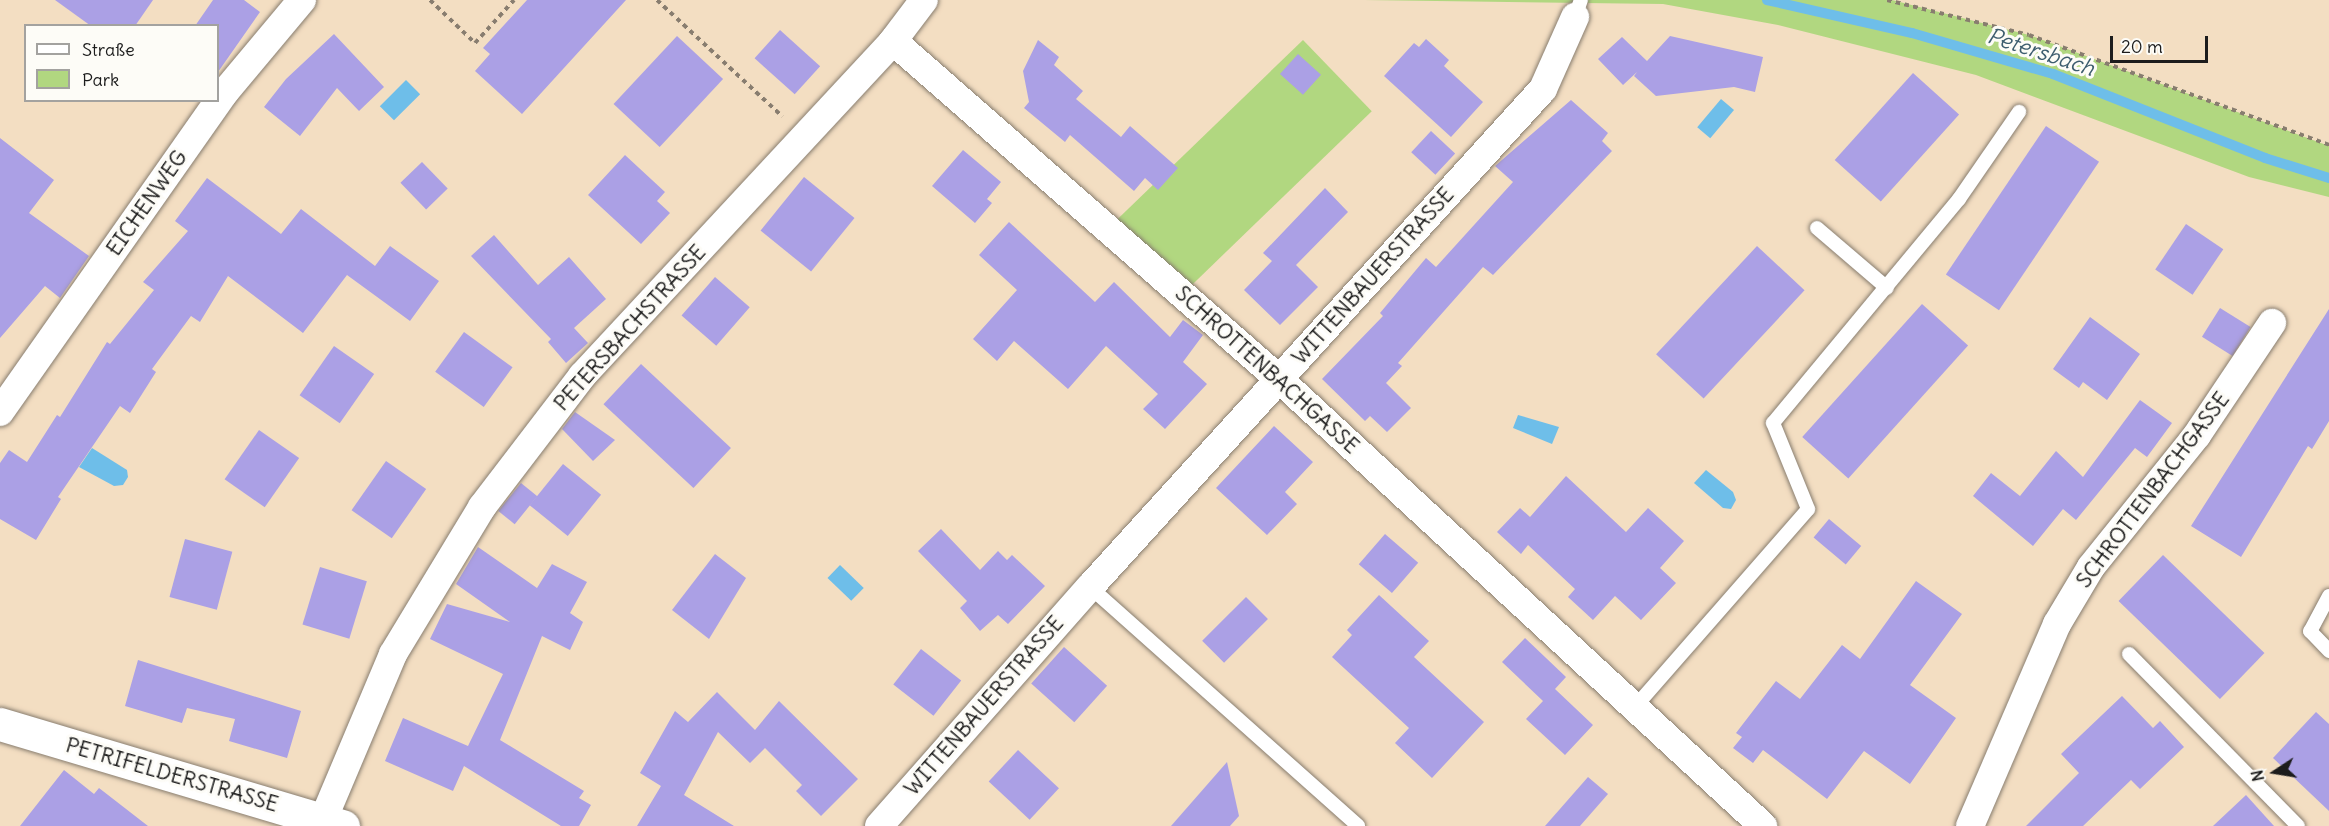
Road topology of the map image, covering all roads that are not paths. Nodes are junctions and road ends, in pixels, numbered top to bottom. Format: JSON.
{"nodes":[{"id":1,"x":302,"y":0,"type":"edge"},
{"id":2,"x":924,"y":0,"type":"edge"},
{"id":3,"x":1578,"y":9,"type":"edge"},
{"id":4,"x":893,"y":41,"type":"junction"},
{"id":5,"x":219,"y":100,"type":"edge"},
{"id":6,"x":218,"y":102,"type":"edge"},
{"id":7,"x":2019,"y":112,"type":"dead end"},
{"id":8,"x":1817,"y":228,"type":"dead end"},
{"id":9,"x":1887,"y":288,"type":"junction"},
{"id":10,"x":2272,"y":323,"type":"dead end"},
{"id":11,"x":1279,"y":379,"type":"junction"},
{"id":12,"x":4,"y":397,"type":"edge"},
{"id":13,"x":1090,"y":587,"type":"junction"},
{"id":14,"x":2329,"y":596,"type":"edge"},
{"id":15,"x":2329,"y":651,"type":"edge"},
{"id":16,"x":2129,"y":654,"type":"dead end"},
{"id":17,"x":1634,"y":708,"type":"junction"},
{"id":18,"x":0,"y":724,"type":"edge"},
{"id":19,"x":333,"y":823,"type":"edge"},
{"id":20,"x":879,"y":826,"type":"edge"},
{"id":21,"x":1358,"y":826,"type":"edge"},
{"id":22,"x":1763,"y":826,"type":"edge"},
{"id":23,"x":1970,"y":826,"type":"edge"},
{"id":24,"x":2298,"y":826,"type":"edge"}],
"edges":[{"from":1,"to":5,"type":"street","name":"EICHENWEG"},
{"from":2,"to":4,"type":"street","name":"PETERSBACHSTRASSE"},
{"from":3,"to":11,"type":"street","name":"WITTENBAUERSTRASSE"},
{"from":4,"to":11,"type":"street","name":"SCHROTTENBACHGASSE"},
{"from":4,"to":19,"type":"street","name":"PETERSBACHSTRASSE"},
{"from":6,"to":12,"type":"street","name":"EICHENWEG"},
{"from":7,"to":9,"type":"lane"},
{"from":8,"to":9,"type":"lane"},
{"from":9,"to":17,"type":"lane"},
{"from":10,"to":23,"type":"street","name":"SCHROTTENBACHGASSE"},
{"from":11,"to":13,"type":"street","name":"WITTENBAUERSTRASSE"},
{"from":11,"to":17,"type":"street","name":"SCHROTTENBACHGASSE"},
{"from":13,"to":20,"type":"street","name":"WITTENBAUERSTRASSE"},
{"from":13,"to":21,"type":"lane"},
{"from":14,"to":15,"type":"lane"},
{"from":16,"to":24,"type":"lane"},
{"from":17,"to":22,"type":"street","name":"SCHROTTENBACHGASSE"},
{"from":18,"to":19,"type":"main road","name":"PETRIFELDERSTRASSE"}]}
